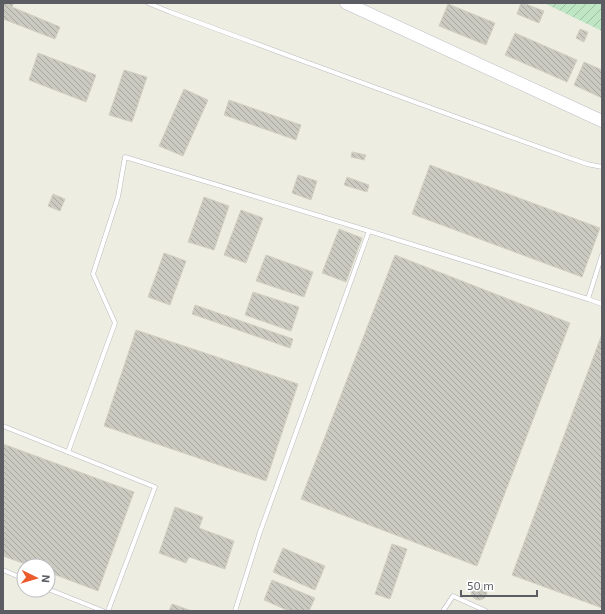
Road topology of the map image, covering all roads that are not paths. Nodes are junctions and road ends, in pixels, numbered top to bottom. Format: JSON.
{"nodes":[{"id":1,"x":148,"y":3,"type":"edge"},
{"id":2,"x":346,"y":3,"type":"edge"},
{"id":3,"x":602,"y":121,"type":"edge"},
{"id":4,"x":602,"y":167,"type":"edge"},
{"id":5,"x":369,"y":231,"type":"junction"},
{"id":6,"x":602,"y":255,"type":"edge"},
{"id":7,"x":588,"y":299,"type":"junction"},
{"id":8,"x":602,"y":304,"type":"edge"},
{"id":9,"x":3,"y":426,"type":"edge"},
{"id":10,"x":68,"y":452,"type":"junction"},
{"id":11,"x":3,"y":570,"type":"edge"},
{"id":12,"x":16,"y":576,"type":"edge"},
{"id":13,"x":56,"y":592,"type":"edge"},
{"id":14,"x":103,"y":611,"type":"edge"},
{"id":15,"x":108,"y":611,"type":"edge"},
{"id":16,"x":235,"y":611,"type":"edge"},
{"id":17,"x":443,"y":611,"type":"edge"},
{"id":18,"x":486,"y":611,"type":"edge"}],
"edges":[{"from":1,"to":4,"type":"lane"},
{"from":2,"to":3,"type":"street"},
{"from":5,"to":7,"type":"lane"},
{"from":5,"to":10,"type":"lane"},
{"from":5,"to":16,"type":"lane"},
{"from":6,"to":7,"type":"lane"},
{"from":7,"to":8,"type":"lane"},
{"from":9,"to":10,"type":"lane"},
{"from":10,"to":15,"type":"lane"},
{"from":11,"to":12,"type":"lane"},
{"from":13,"to":14,"type":"lane"},
{"from":17,"to":18,"type":"lane"}]}
